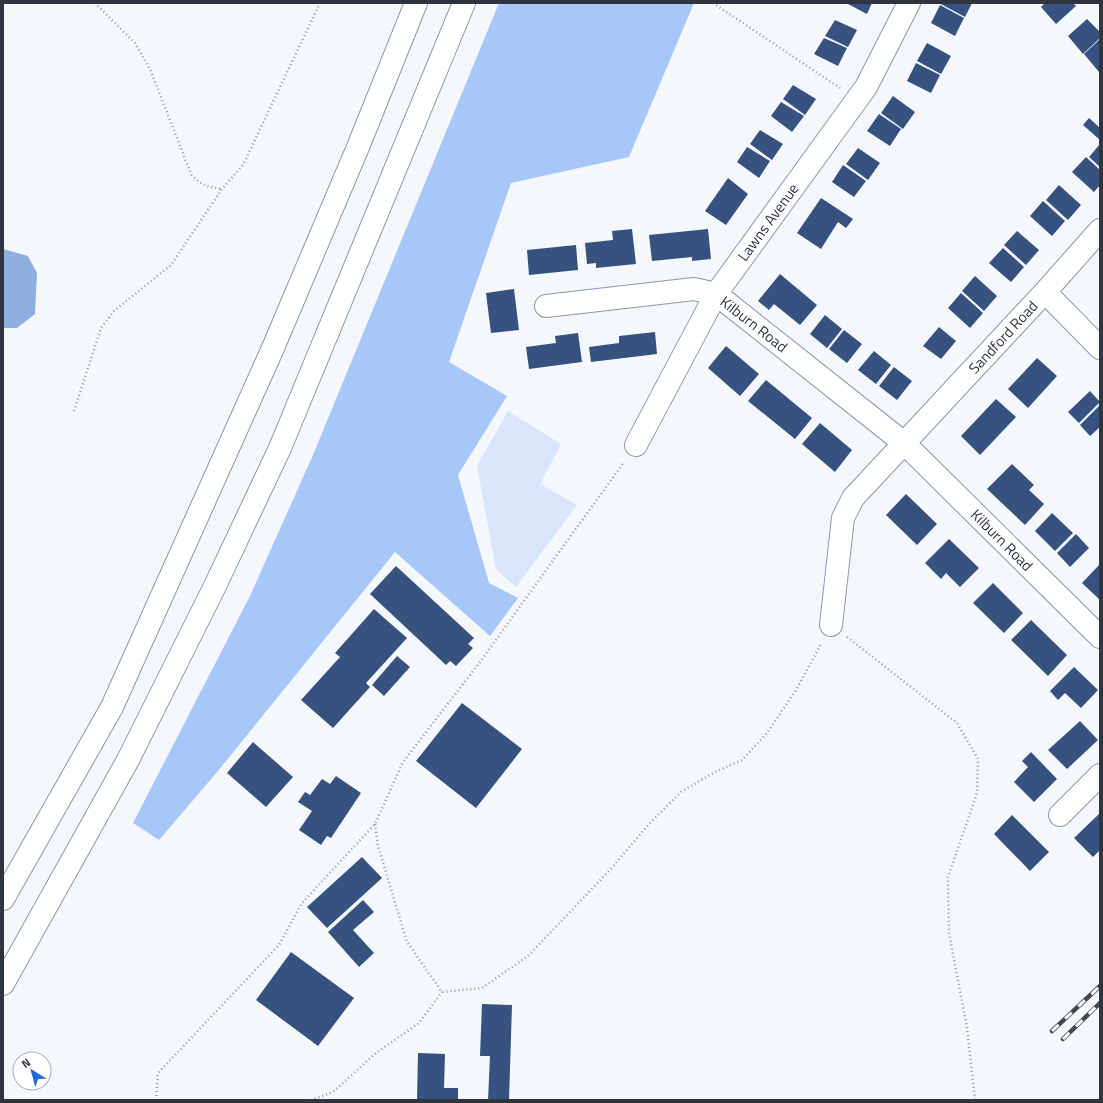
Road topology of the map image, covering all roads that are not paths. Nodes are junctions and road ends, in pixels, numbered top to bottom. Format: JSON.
{"nodes":[{"id":1,"x":416,"y":3,"type":"edge"},
{"id":2,"x":464,"y":3,"type":"edge"},
{"id":3,"x":909,"y":3,"type":"edge"},
{"id":4,"x":1100,"y":230,"type":"edge"},
{"id":5,"x":1045,"y":292,"type":"junction"},
{"id":6,"x":716,"y":294,"type":"junction"},
{"id":7,"x":546,"y":306,"type":"dead end"},
{"id":8,"x":1100,"y":348,"type":"edge"},
{"id":9,"x":904,"y":443,"type":"junction"},
{"id":10,"x":636,"y":445,"type":"road end"},
{"id":11,"x":831,"y":625,"type":"road end"},
{"id":12,"x":1100,"y":637,"type":"edge"},
{"id":13,"x":1100,"y":775,"type":"edge"},
{"id":14,"x":1060,"y":815,"type":"dead end"},
{"id":15,"x":3,"y":899,"type":"edge"},
{"id":16,"x":3,"y":984,"type":"edge"}],
"edges":[{"from":1,"to":15,"type":"main road"},
{"from":2,"to":16,"type":"main road"},
{"from":3,"to":6,"type":"main road","name":"Lawns Avenue"},
{"from":4,"to":5,"type":"main road","name":"Sandford Road"},
{"from":5,"to":8,"type":"main road"},
{"from":5,"to":9,"type":"main road","name":"Sandford Road"},
{"from":6,"to":7,"type":"main road"},
{"from":6,"to":9,"type":"main road","name":"Kilburn Road"},
{"from":6,"to":10,"type":"main road","name":"Lawns Avenue"},
{"from":9,"to":11,"type":"main road"},
{"from":9,"to":12,"type":"main road","name":"Kilburn Road"},
{"from":13,"to":14,"type":"main road"}]}
